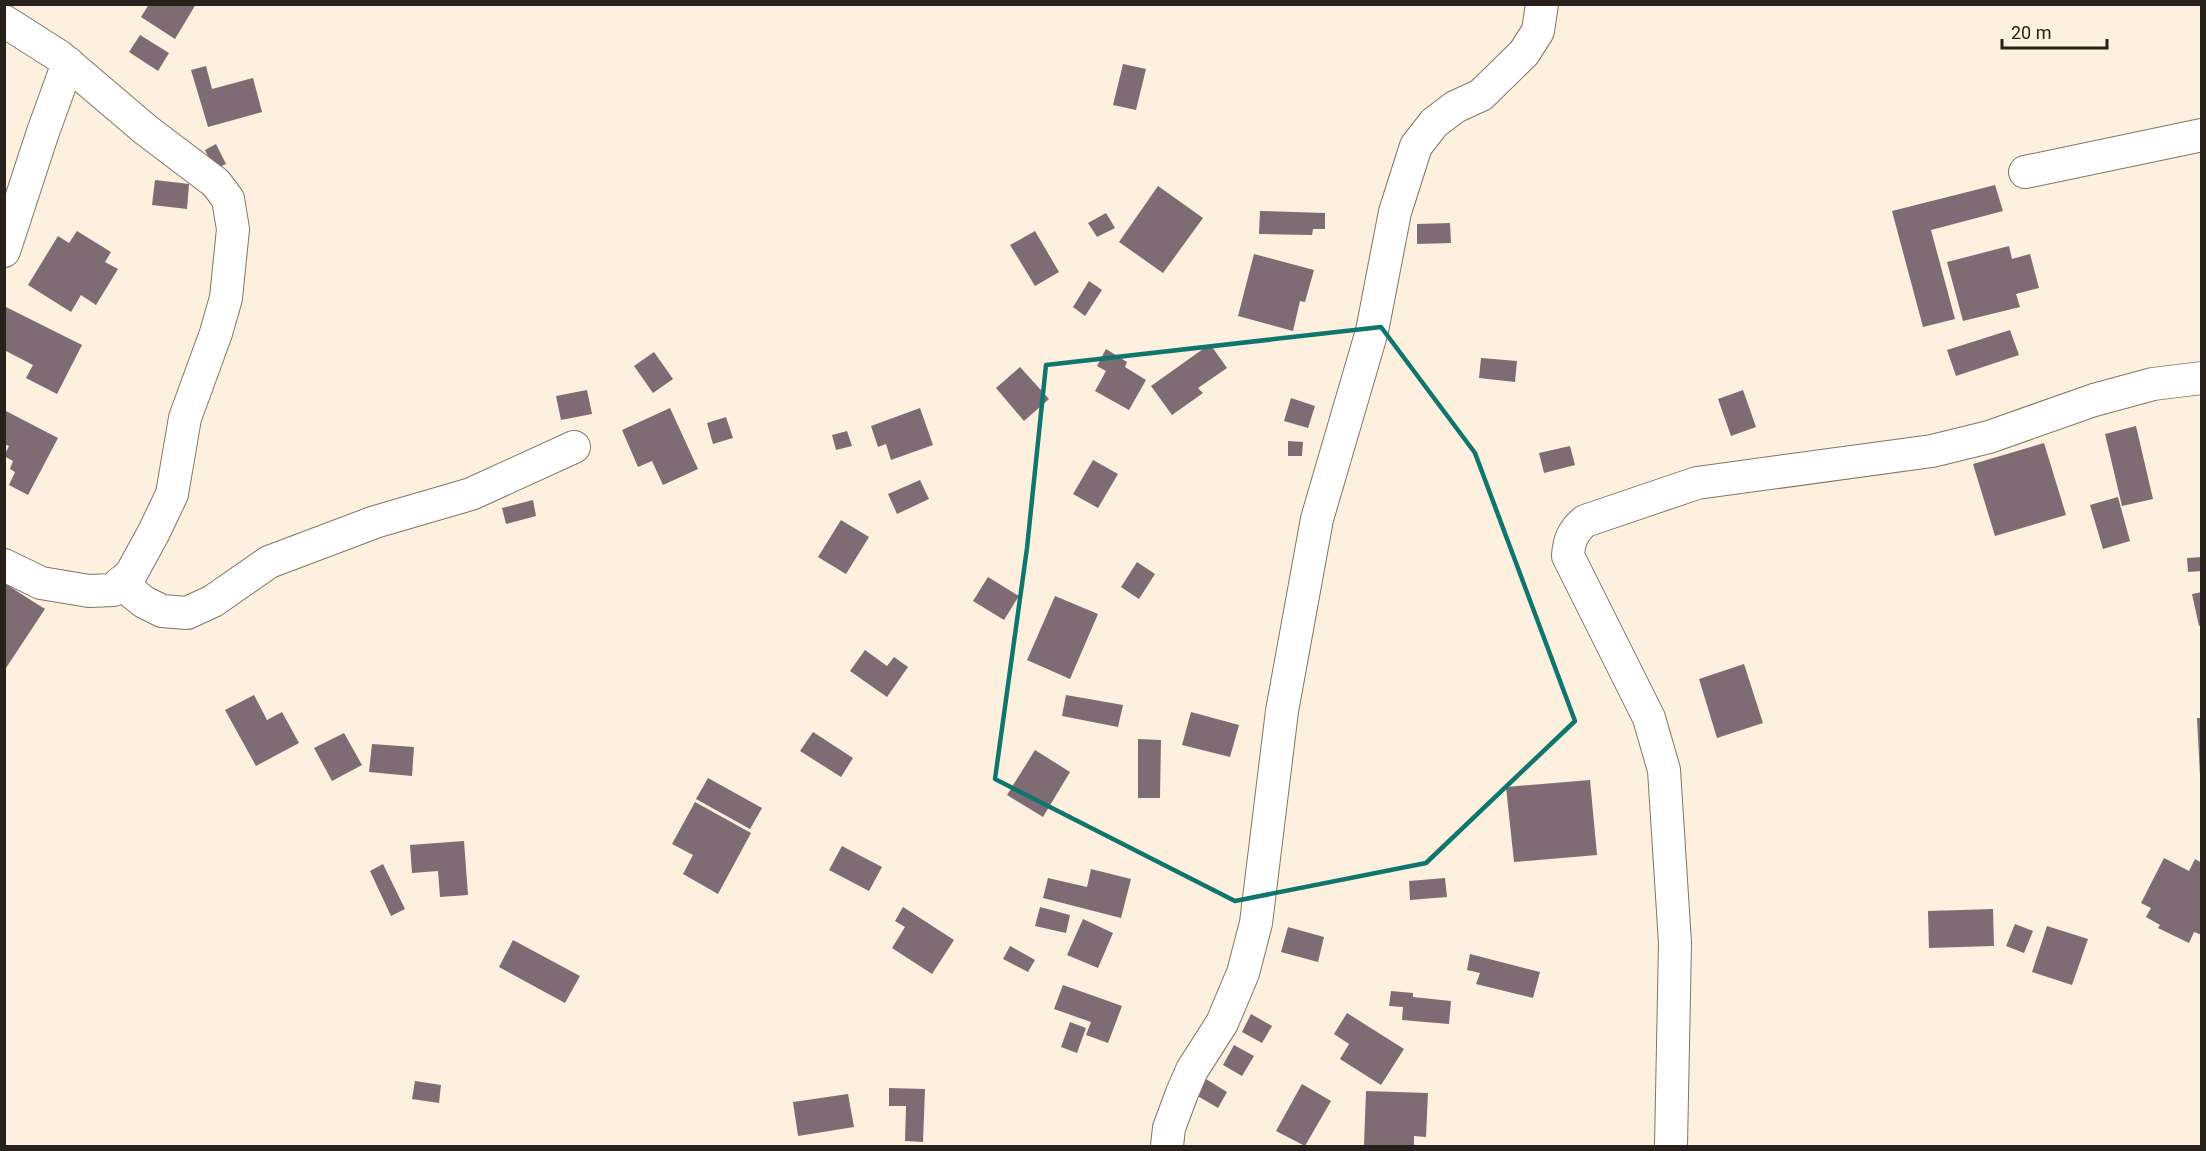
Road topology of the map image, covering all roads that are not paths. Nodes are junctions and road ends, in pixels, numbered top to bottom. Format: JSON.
{"nodes":[{"id":1,"x":1542,"y":4,"type":"edge"},
{"id":2,"x":4,"y":21,"type":"edge"},
{"id":3,"x":68,"y":63,"type":"junction"},
{"id":4,"x":2202,"y":135,"type":"edge"},
{"id":5,"x":2025,"y":172,"type":"dead end"},
{"id":6,"x":4,"y":251,"type":"edge"},
{"id":7,"x":2202,"y":378,"type":"edge"},
{"id":8,"x":574,"y":447,"type":"dead end"},
{"id":9,"x":4,"y":565,"type":"edge"},
{"id":10,"x":120,"y":583,"type":"junction"},
{"id":11,"x":1167,"y":1146,"type":"edge"},
{"id":12,"x":1671,"y":1146,"type":"edge"}],
"edges":[{"from":1,"to":11,"type":"street"},
{"from":2,"to":3,"type":"street"},
{"from":3,"to":6,"type":"street"},
{"from":3,"to":10,"type":"street"},
{"from":4,"to":5,"type":"street"},
{"from":7,"to":12,"type":"street"},
{"from":8,"to":10,"type":"street"},
{"from":9,"to":10,"type":"street"}]}
